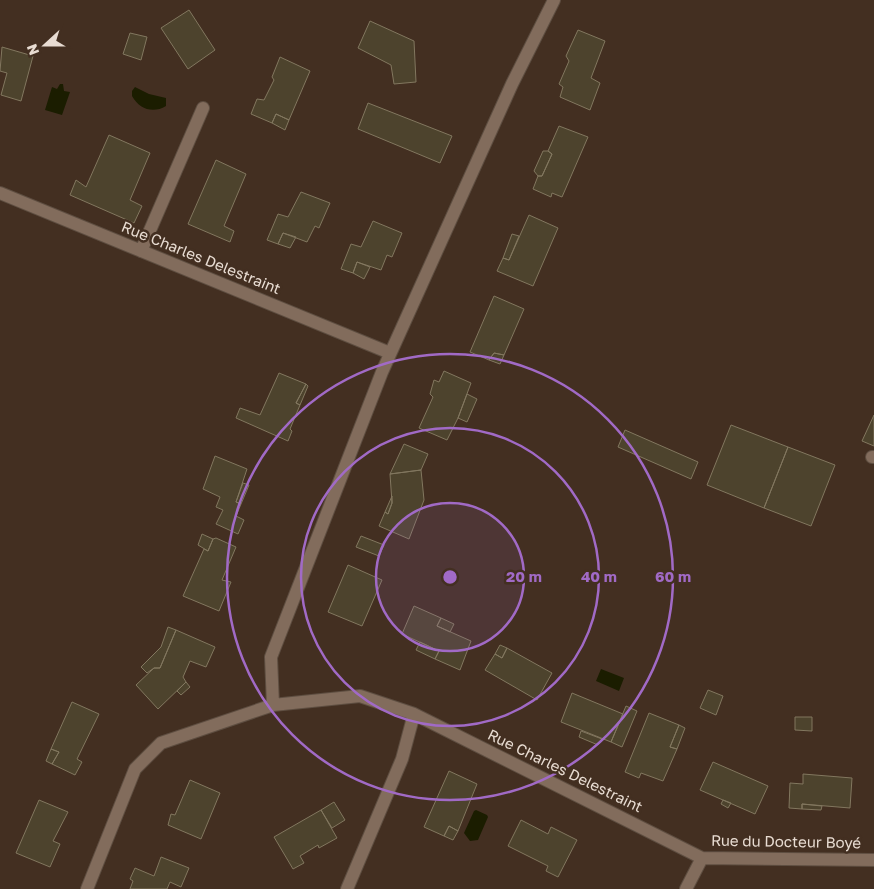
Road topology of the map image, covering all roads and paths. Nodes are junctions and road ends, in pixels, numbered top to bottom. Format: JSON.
{"nodes":[{"id":1,"x":554,"y":0,"type":"edge"},
{"id":2,"x":203,"y":108,"type":"dead end"},
{"id":3,"x":0,"y":193,"type":"edge"},
{"id":4,"x":140,"y":251,"type":"junction"},
{"id":5,"x":390,"y":354,"type":"junction"},
{"id":6,"x":272,"y":705,"type":"junction"},
{"id":7,"x":414,"y":714,"type":"junction"},
{"id":8,"x":702,"y":858,"type":"junction"},
{"id":9,"x":874,"y":860,"type":"edge"},
{"id":10,"x":87,"y":889,"type":"edge"},
{"id":11,"x":347,"y":889,"type":"edge"},
{"id":12,"x":686,"y":889,"type":"edge"}],
"edges":[{"from":1,"to":5,"type":"street"},
{"from":2,"to":4,"type":"street"},
{"from":3,"to":4,"type":"street","name":"Rue Charles Delestraint"},
{"from":4,"to":5,"type":"street","name":"Rue Charles Delestraint"},
{"from":5,"to":6,"type":"street"},
{"from":6,"to":7,"type":"street","name":"Rue Charles Delestraint"},
{"from":6,"to":10,"type":"street","name":"Rue Charles Delestraint"},
{"from":7,"to":8,"type":"street","name":"Rue Charles Delestraint"},
{"from":7,"to":11,"type":"street"},
{"from":8,"to":9,"type":"street","name":"Rue du Docteur Boyé"},
{"from":8,"to":12,"type":"street","name":"Rue du Docteur Boyé"}]}
